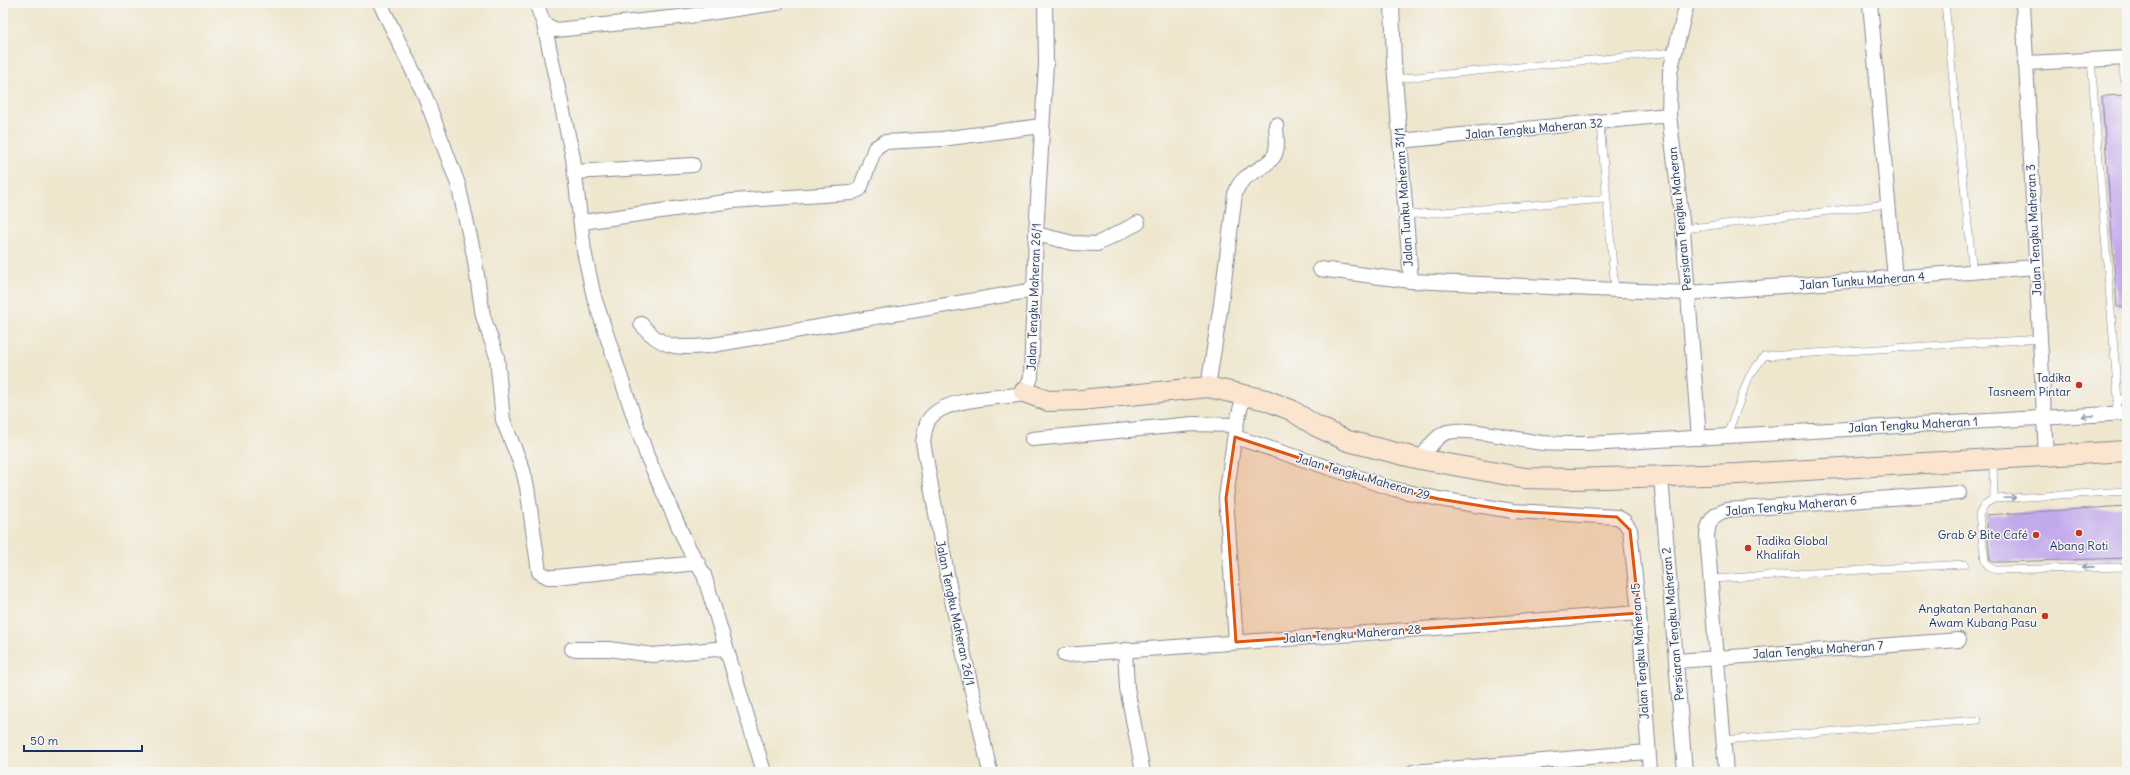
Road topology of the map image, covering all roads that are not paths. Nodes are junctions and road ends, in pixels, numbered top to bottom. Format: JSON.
{"nodes":[{"id":1,"x":380,"y":3,"type":"edge"},
{"id":2,"x":536,"y":3,"type":"edge"},
{"id":3,"x":777,"y":3,"type":"edge"},
{"id":4,"x":1045,"y":3,"type":"edge"},
{"id":5,"x":1392,"y":3,"type":"edge"},
{"id":6,"x":1687,"y":3,"type":"edge"},
{"id":7,"x":1870,"y":3,"type":"edge"},
{"id":8,"x":1945,"y":3,"type":"edge"},
{"id":9,"x":2023,"y":3,"type":"edge"},
{"id":10,"x":544,"y":24,"type":"junction"},
{"id":11,"x":1674,"y":52,"type":"junction"},
{"id":12,"x":2125,"y":58,"type":"edge"},
{"id":13,"x":2091,"y":60,"type":"junction"},
{"id":14,"x":2025,"y":63,"type":"junction"},
{"id":15,"x":1395,"y":79,"type":"junction"},
{"id":16,"x":2127,"y":84,"type":"edge"},
{"id":17,"x":1668,"y":115,"type":"junction"},
{"id":18,"x":1600,"y":122,"type":"junction"},
{"id":19,"x":1276,"y":125,"type":"dead end"},
{"id":20,"x":1041,"y":126,"type":"junction"},
{"id":21,"x":1400,"y":141,"type":"junction"},
{"id":22,"x":693,"y":165,"type":"dead end"},
{"id":23,"x":575,"y":172,"type":"junction"},
{"id":24,"x":1606,"y":199,"type":"junction"},
{"id":25,"x":1887,"y":204,"type":"junction"},
{"id":26,"x":1406,"y":215,"type":"junction"},
{"id":27,"x":582,"y":222,"type":"junction"},
{"id":28,"x":1138,"y":223,"type":"dead end"},
{"id":29,"x":1683,"y":229,"type":"junction"},
{"id":30,"x":1036,"y":234,"type":"junction"},
{"id":31,"x":2036,"y":267,"type":"junction"},
{"id":32,"x":1320,"y":269,"type":"dead end"},
{"id":33,"x":1973,"y":273,"type":"junction"},
{"id":34,"x":1894,"y":279,"type":"junction"},
{"id":35,"x":1411,"y":282,"type":"junction"},
{"id":36,"x":1034,"y":290,"type":"junction"},
{"id":37,"x":1615,"y":290,"type":"junction"},
{"id":38,"x":1688,"y":294,"type":"junction"},
{"id":39,"x":641,"y":324,"type":"dead end"},
{"id":40,"x":2040,"y":339,"type":"junction"},
{"id":41,"x":1208,"y":387,"type":"junction"},
{"id":42,"x":1024,"y":392,"type":"junction"},
{"id":43,"x":1244,"y":395,"type":"junction"},
{"id":44,"x":2127,"y":398,"type":"edge"},
{"id":45,"x":2118,"y":400,"type":"junction"},
{"id":46,"x":2122,"y":414,"type":"edge"},
{"id":47,"x":2044,"y":418,"type":"junction"},
{"id":48,"x":1235,"y":431,"type":"junction"},
{"id":49,"x":1727,"y":435,"type":"junction"},
{"id":50,"x":1699,"y":438,"type":"junction"},
{"id":51,"x":1032,"y":439,"type":"dead end"},
{"id":52,"x":2127,"y":451,"type":"edge"},
{"id":53,"x":2046,"y":456,"type":"junction"},
{"id":54,"x":1420,"y":459,"type":"junction"},
{"id":55,"x":1993,"y":460,"type":"junction"},
{"id":56,"x":1661,"y":477,"type":"junction"},
{"id":57,"x":2127,"y":491,"type":"edge"},
{"id":58,"x":1959,"y":493,"type":"dead end"},
{"id":59,"x":1994,"y":499,"type":"junction"},
{"id":60,"x":1630,"y":530,"type":"joint"},
{"id":61,"x":698,"y":564,"type":"junction"},
{"id":62,"x":1965,"y":564,"type":"dead end"},
{"id":63,"x":2127,"y":566,"type":"edge"},
{"id":64,"x":1711,"y":579,"type":"junction"},
{"id":65,"x":1639,"y":613,"type":"junction"},
{"id":66,"x":1959,"y":640,"type":"dead end"},
{"id":67,"x":1236,"y":642,"type":"junction"},
{"id":68,"x":726,"y":648,"type":"junction"},
{"id":69,"x":572,"y":649,"type":"dead end"},
{"id":70,"x":1125,"y":650,"type":"junction"},
{"id":71,"x":1065,"y":654,"type":"dead end"},
{"id":72,"x":1718,"y":657,"type":"junction"},
{"id":73,"x":1677,"y":660,"type":"junction"},
{"id":74,"x":1978,"y":720,"type":"dead end"},
{"id":75,"x":1723,"y":740,"type":"junction"},
{"id":76,"x":1647,"y":752,"type":"junction"},
{"id":77,"x":764,"y":772,"type":"edge"},
{"id":78,"x":990,"y":772,"type":"edge"},
{"id":79,"x":1143,"y":772,"type":"edge"},
{"id":80,"x":1412,"y":772,"type":"edge"},
{"id":81,"x":1650,"y":772,"type":"edge"},
{"id":82,"x":1685,"y":772,"type":"edge"},
{"id":83,"x":1726,"y":772,"type":"edge"}],
"edges":[{"from":1,"to":61,"type":"street"},
{"from":2,"to":10,"type":"street"},
{"from":3,"to":10,"type":"street"},
{"from":4,"to":20,"type":"street","name":"Jalan Tengku Maheran 26/1"},
{"from":5,"to":15,"type":"street","name":"Jalan Tunku Maheran 31/1"},
{"from":6,"to":11,"type":"street","name":"Persiaran Tengku Maheran"},
{"from":7,"to":25,"type":"street"},
{"from":8,"to":33,"type":"lane"},
{"from":9,"to":14,"type":"street","name":"Jalan Tengku Maheran 3"},
{"from":10,"to":23,"type":"street"},
{"from":11,"to":15,"type":"lane"},
{"from":11,"to":17,"type":"street","name":"Persiaran Tengku Maheran"},
{"from":12,"to":13,"type":"street"},
{"from":12,"to":16,"type":"lane"},
{"from":13,"to":14,"type":"street"},
{"from":13,"to":45,"type":"lane"},
{"from":14,"to":31,"type":"street","name":"Jalan Tengku Maheran 3"},
{"from":15,"to":21,"type":"street","name":"Jalan Tunku Maheran 31/1"},
{"from":17,"to":18,"type":"street","name":"Jalan Tengku Maheran 32"},
{"from":17,"to":29,"type":"street","name":"Persiaran Tengku Maheran"},
{"from":18,"to":21,"type":"street","name":"Jalan Tengku Maheran 32"},
{"from":18,"to":24,"type":"lane"},
{"from":19,"to":41,"type":"street"},
{"from":20,"to":27,"type":"street"},
{"from":20,"to":30,"type":"street","name":"Jalan Tengku Maheran 26/1"},
{"from":21,"to":26,"type":"street","name":"Jalan Tunku Maheran 31/1"},
{"from":22,"to":23,"type":"street"},
{"from":23,"to":27,"type":"street"},
{"from":24,"to":26,"type":"lane"},
{"from":24,"to":37,"type":"lane"},
{"from":25,"to":29,"type":"lane"},
{"from":25,"to":34,"type":"street"},
{"from":26,"to":35,"type":"street","name":"Jalan Tunku Maheran 31/1"},
{"from":27,"to":61,"type":"street"},
{"from":28,"to":30,"type":"street"},
{"from":29,"to":38,"type":"street","name":"Persiaran Tengku Maheran"},
{"from":30,"to":36,"type":"street","name":"Jalan Tengku Maheran 26/1"},
{"from":31,"to":33,"type":"street","name":"Jalan Tunku Maheran 4"},
{"from":31,"to":40,"type":"street","name":"Jalan Tengku Maheran 3"},
{"from":32,"to":35,"type":"street"},
{"from":33,"to":34,"type":"street","name":"Jalan Tunku Maheran 4"},
{"from":34,"to":38,"type":"street","name":"Jalan Tunku Maheran 4"},
{"from":35,"to":37,"type":"street","name":"Jalan Tunku Maheran 31/1"},
{"from":36,"to":39,"type":"street"},
{"from":36,"to":42,"type":"street","name":"Jalan Tengku Maheran 26/1"},
{"from":37,"to":38,"type":"street","name":"Jalan Tunku Maheran 31/1"},
{"from":38,"to":50,"type":"street","name":"Persiaran Tengku Maheran"},
{"from":40,"to":47,"type":"street","name":"Jalan Tengku Maheran 3"},
{"from":40,"to":49,"type":"lane"},
{"from":41,"to":42,"type":"street"},
{"from":41,"to":43,"type":"street"},
{"from":42,"to":78,"type":"street","name":"Jalan Tengku Maheran 26/1"},
{"from":43,"to":48,"type":"street"},
{"from":43,"to":54,"type":"street"},
{"from":44,"to":45,"type":"lane"},
{"from":45,"to":46,"type":"lane"},
{"from":46,"to":47,"type":"street","name":"Jalan Tengku Maheran 1","one_way":true},
{"from":47,"to":49,"type":"street","name":"Jalan Tengku Maheran 1"},
{"from":47,"to":53,"type":"street","name":"Jalan Tengku Maheran 3"},
{"from":48,"to":51,"type":"street","name":"Jalan Tengku Maheran 29"},
{"from":48,"to":60,"type":"street","name":"Jalan Tengku Maheran 29"},
{"from":48,"to":67,"type":"street"},
{"from":49,"to":50,"type":"street","name":"Jalan Tengku Maheran 1"},
{"from":50,"to":54,"type":"street","name":"Jalan Tengku Maheran 1"},
{"from":52,"to":53,"type":"street"},
{"from":53,"to":55,"type":"street"},
{"from":54,"to":56,"type":"street"},
{"from":55,"to":56,"type":"street"},
{"from":55,"to":59,"type":"lane"},
{"from":56,"to":73,"type":"street","name":"Persiaran Tengku Maheran 2"},
{"from":59,"to":57,"type":"lane","one_way":true},
{"from":58,"to":64,"type":"street","name":"Jalan Tengku Maheran 6"},
{"from":63,"to":59,"type":"lane","one_way":true},
{"from":60,"to":65,"type":"street","name":"Jalan Tengku Maheran 15"},
{"from":61,"to":68,"type":"street"},
{"from":62,"to":64,"type":"lane"},
{"from":64,"to":72,"type":"street","name":"Jalan Tengku Maheran 6"},
{"from":65,"to":67,"type":"street","name":"Jalan Tengku Maheran 28"},
{"from":65,"to":76,"type":"street","name":"Jalan Tengku Maheran 15"},
{"from":66,"to":72,"type":"street","name":"Jalan Tengku Maheran 7"},
{"from":67,"to":70,"type":"street","name":"Jalan Tengku Maheran 28"},
{"from":68,"to":69,"type":"street"},
{"from":68,"to":77,"type":"street"},
{"from":70,"to":71,"type":"street","name":"Jalan Tengku Maheran 28"},
{"from":70,"to":79,"type":"street"},
{"from":72,"to":73,"type":"street","name":"Jalan Tengku Maheran 7"},
{"from":72,"to":75,"type":"street","name":"Jalan Tengku Maheran 6"},
{"from":73,"to":82,"type":"street","name":"Persiaran Tengku Maheran 2"},
{"from":74,"to":75,"type":"lane"},
{"from":75,"to":83,"type":"street","name":"Jalan Tengku Maheran 6"},
{"from":76,"to":80,"type":"street"},
{"from":76,"to":81,"type":"street","name":"Jalan Tengku Maheran 15"}]}
